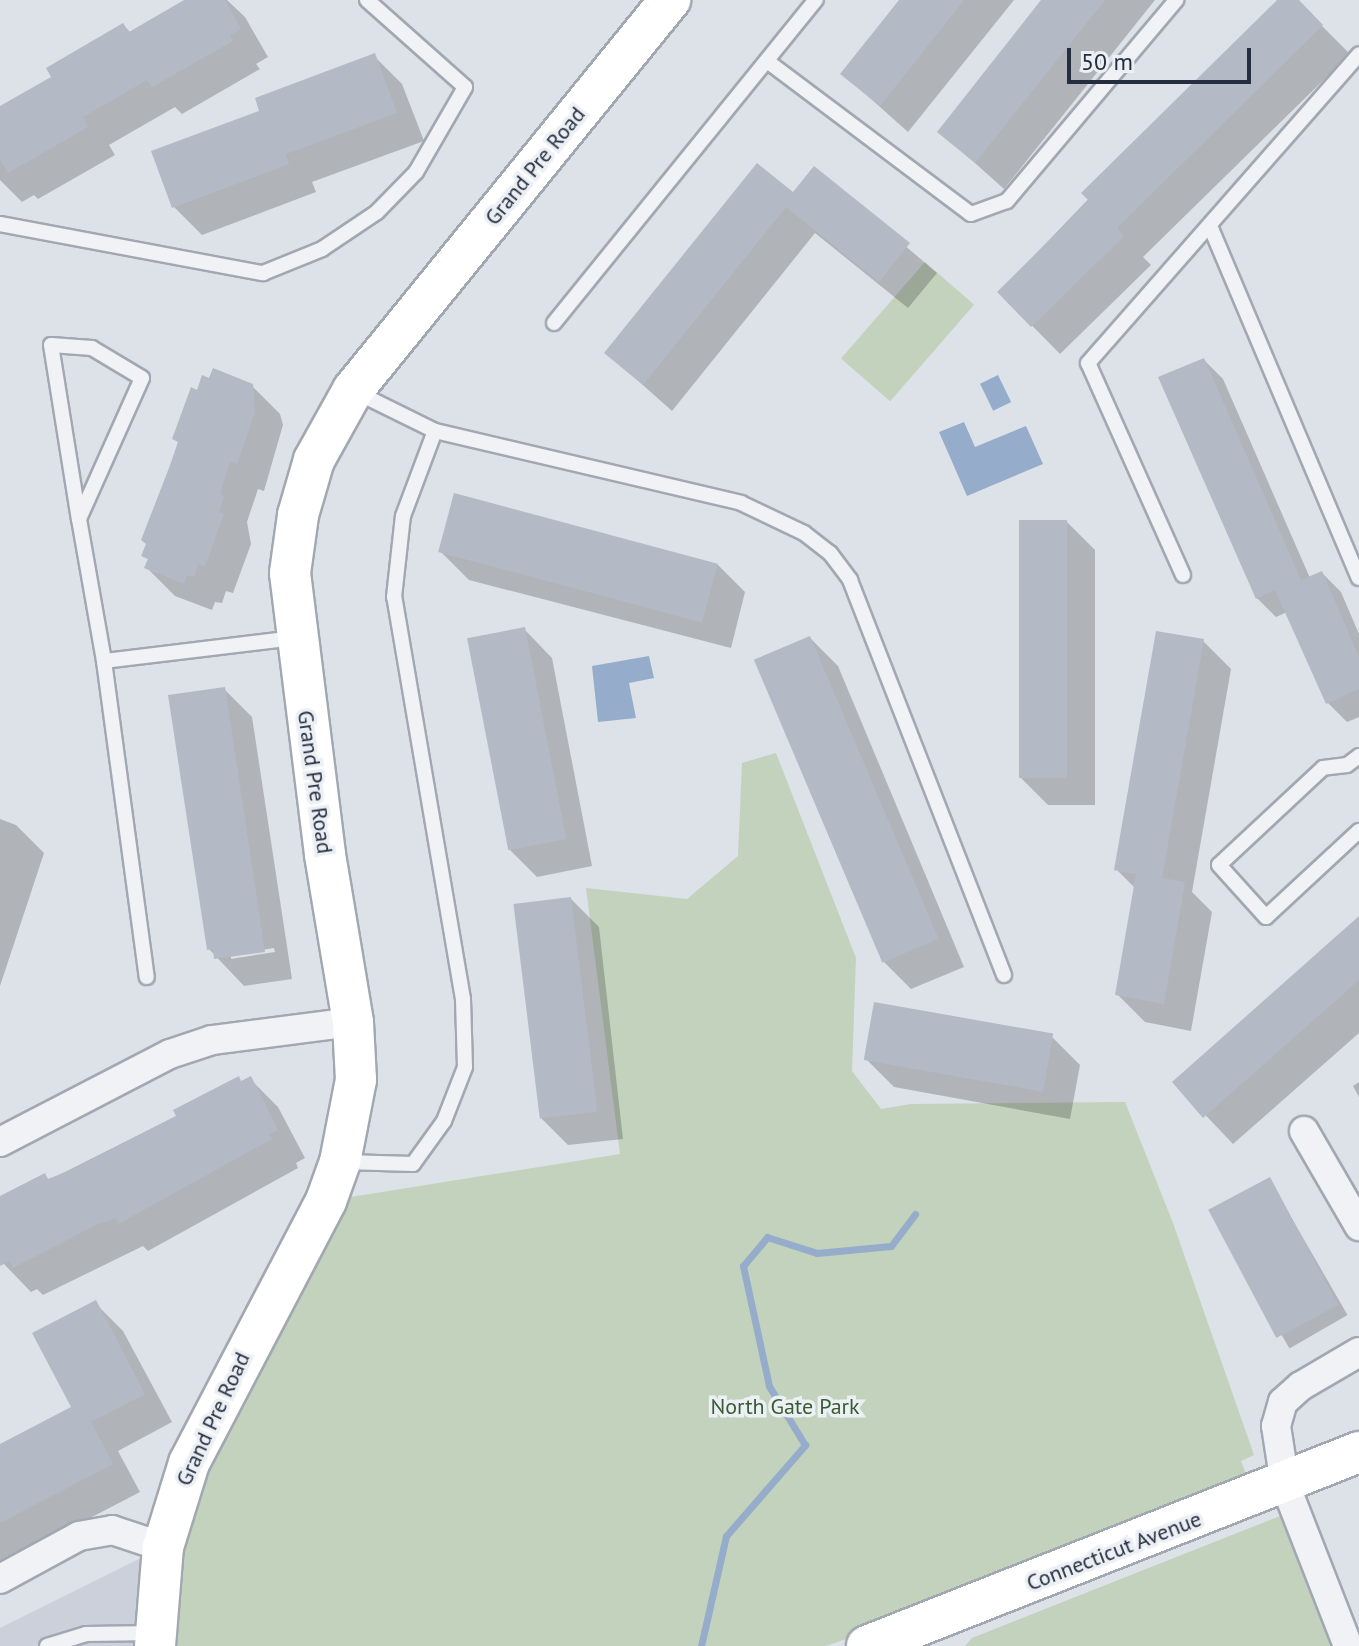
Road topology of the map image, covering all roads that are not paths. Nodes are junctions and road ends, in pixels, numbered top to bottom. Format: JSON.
{"nodes":[{"id":1,"x":367,"y":0,"type":"edge"},
{"id":2,"x":670,"y":0,"type":"edge"},
{"id":3,"x":816,"y":0,"type":"edge"},
{"id":4,"x":1176,"y":0,"type":"edge"},
{"id":5,"x":1359,"y":54,"type":"edge"},
{"id":6,"x":767,"y":61,"type":"junction"},
{"id":7,"x":0,"y":224,"type":"edge"},
{"id":8,"x":1210,"y":226,"type":"junction"},
{"id":9,"x":554,"y":323,"type":"dead end"},
{"id":10,"x":353,"y":390,"type":"junction"},
{"id":11,"x":435,"y":431,"type":"junction"},
{"id":12,"x":79,"y":519,"type":"junction"},
{"id":13,"x":1183,"y":575,"type":"dead end"},
{"id":14,"x":1359,"y":578,"type":"edge"},
{"id":15,"x":295,"y":638,"type":"junction"},
{"id":16,"x":104,"y":661,"type":"junction"},
{"id":17,"x":1359,"y":756,"type":"edge"},
{"id":18,"x":1359,"y":831,"type":"edge"},
{"id":19,"x":1004,"y":975,"type":"dead end"},
{"id":20,"x":147,"y":977,"type":"dead end"},
{"id":21,"x":353,"y":1022,"type":"junction"},
{"id":22,"x":1304,"y":1131,"type":"dead end"},
{"id":23,"x":0,"y":1142,"type":"edge"},
{"id":24,"x":340,"y":1162,"type":"junction"},
{"id":25,"x":1359,"y":1226,"type":"edge"},
{"id":26,"x":1359,"y":1352,"type":"edge"},
{"id":27,"x":1359,"y":1452,"type":"edge"},
{"id":28,"x":1285,"y":1484,"type":"junction"},
{"id":29,"x":163,"y":1547,"type":"junction"},
{"id":30,"x":0,"y":1579,"type":"edge"},
{"id":31,"x":155,"y":1640,"type":"edge"},
{"id":32,"x":47,"y":1646,"type":"edge"},
{"id":33,"x":867,"y":1646,"type":"edge"},
{"id":34,"x":1348,"y":1646,"type":"edge"}],
"edges":[{"from":1,"to":7,"type":"lane"},
{"from":2,"to":10,"type":"street","name":"Grand Pre Road"},
{"from":3,"to":6,"type":"lane"},
{"from":4,"to":6,"type":"lane"},
{"from":5,"to":8,"type":"lane"},
{"from":6,"to":9,"type":"lane"},
{"from":8,"to":13,"type":"lane"},
{"from":8,"to":14,"type":"lane"},
{"from":10,"to":11,"type":"lane"},
{"from":10,"to":15,"type":"street","name":"Grand Pre Road"},
{"from":11,"to":19,"type":"lane"},
{"from":11,"to":24,"type":"lane"},
{"from":12,"to":12,"type":"lane"},
{"from":12,"to":16,"type":"lane"},
{"from":15,"to":16,"type":"lane"},
{"from":15,"to":21,"type":"street","name":"Grand Pre Road"},
{"from":16,"to":20,"type":"lane"},
{"from":17,"to":18,"type":"lane"},
{"from":21,"to":23,"type":"street"},
{"from":21,"to":24,"type":"street","name":"Grand Pre Road"},
{"from":22,"to":25,"type":"street"},
{"from":24,"to":29,"type":"street","name":"Grand Pre Road"},
{"from":26,"to":28,"type":"street"},
{"from":27,"to":28,"type":"street","name":"Connecticut Avenue"},
{"from":28,"to":33,"type":"street","name":"Connecticut Avenue"},
{"from":28,"to":34,"type":"street"},
{"from":29,"to":30,"type":"street"},
{"from":29,"to":31,"type":"street","name":"Grand Pre Road"},
{"from":31,"to":32,"type":"lane"}]}
